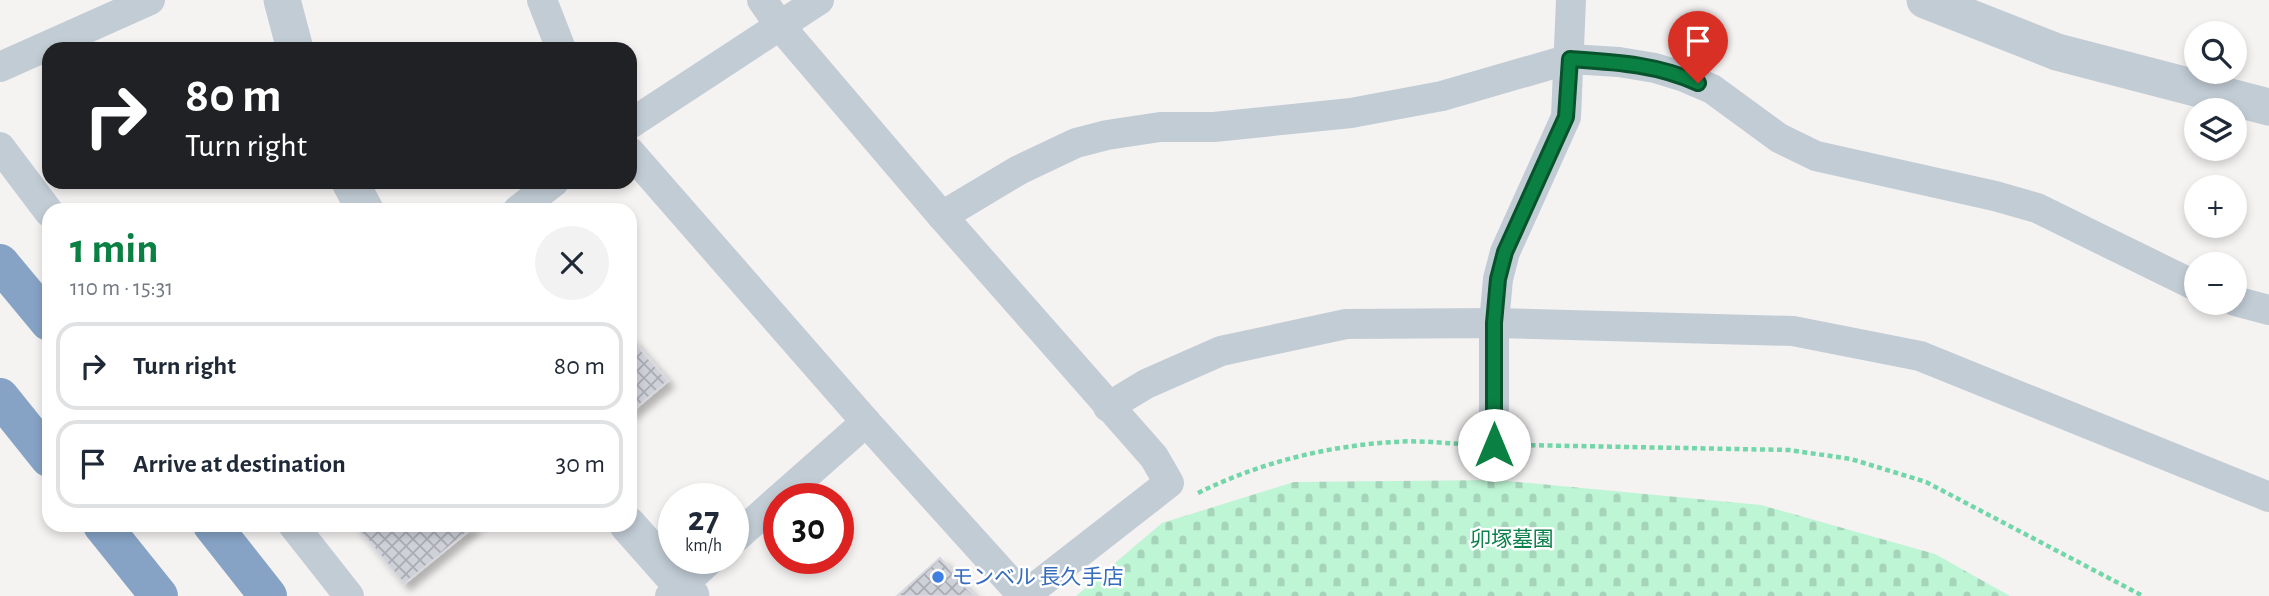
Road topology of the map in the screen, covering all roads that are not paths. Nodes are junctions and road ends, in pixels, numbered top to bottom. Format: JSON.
{"nodes":[{"id":1,"x":150,"y":0,"type":"edge"},
{"id":2,"x":282,"y":0,"type":"edge"},
{"id":3,"x":542,"y":0,"type":"edge"},
{"id":4,"x":762,"y":0,"type":"edge"},
{"id":5,"x":819,"y":0,"type":"edge"},
{"id":6,"x":1571,"y":0,"type":"edge"},
{"id":7,"x":1925,"y":0,"type":"edge"},
{"id":8,"x":780,"y":26,"type":"junction"},
{"id":9,"x":56,"y":42,"type":"edge"},
{"id":10,"x":293,"y":42,"type":"edge"},
{"id":11,"x":558,"y":42,"type":"edge"},
{"id":12,"x":42,"y":48,"type":"edge"},
{"id":13,"x":1570,"y":59,"type":"junction"},
{"id":14,"x":0,"y":67,"type":"edge"},
{"id":15,"x":2269,"y":107,"type":"edge"},
{"id":16,"x":637,"y":119,"type":"edge"},
{"id":17,"x":0,"y":147,"type":"edge"},
{"id":18,"x":637,"y":160,"type":"edge"},
{"id":19,"x":545,"y":189,"type":"edge"},
{"id":20,"x":42,"y":203,"type":"edge"},
{"id":21,"x":527,"y":203,"type":"edge"},
{"id":22,"x":942,"y":216,"type":"junction"},
{"id":23,"x":0,"y":263,"type":"edge"},
{"id":24,"x":2184,"y":280,"type":"edge"},
{"id":25,"x":2247,"y":304,"type":"edge"},
{"id":26,"x":2269,"y":310,"type":"edge"},
{"id":27,"x":42,"y":314,"type":"edge"},
{"id":28,"x":1494,"y":323,"type":"junction"},
{"id":29,"x":0,"y":397,"type":"edge"},
{"id":30,"x":1108,"y":407,"type":"junction"},
{"id":31,"x":866,"y":422,"type":"junction"},
{"id":32,"x":1494,"y":445,"type":"road end"},
{"id":33,"x":42,"y":449,"type":"edge"},
{"id":34,"x":797,"y":483,"type":"edge"},
{"id":35,"x":2269,"y":496,"type":"edge"},
{"id":36,"x":763,"y":513,"type":"edge"},
{"id":37,"x":749,"y":526,"type":"edge"},
{"id":38,"x":109,"y":532,"type":"edge"},
{"id":39,"x":218,"y":532,"type":"edge"},
{"id":40,"x":299,"y":532,"type":"edge"},
{"id":41,"x":634,"y":532,"type":"edge"},
{"id":42,"x":697,"y":574,"type":"edge"},
{"id":43,"x":681,"y":592,"type":"edge"},
{"id":44,"x":159,"y":596,"type":"edge"},
{"id":45,"x":268,"y":596,"type":"edge"},
{"id":46,"x":349,"y":596,"type":"edge"},
{"id":47,"x":1023,"y":596,"type":"edge"}],
"edges":[{"from":1,"to":9,"type":"street"},
{"from":2,"to":10,"type":"street"},
{"from":3,"to":11,"type":"street"},
{"from":4,"to":8,"type":"street"},
{"from":5,"to":8,"type":"street"},
{"from":6,"to":13,"type":"street"},
{"from":7,"to":15,"type":"street"},
{"from":8,"to":16,"type":"street"},
{"from":8,"to":22,"type":"street"},
{"from":12,"to":14,"type":"street"},
{"from":13,"to":22,"type":"street"},
{"from":13,"to":24,"type":"street"},
{"from":13,"to":28,"type":"street"},
{"from":17,"to":20,"type":"street"},
{"from":18,"to":31,"type":"street"},
{"from":19,"to":21,"type":"street"},
{"from":22,"to":30,"type":"street"},
{"from":23,"to":27,"type":"highway"},
{"from":25,"to":26,"type":"street"},
{"from":28,"to":30,"type":"street"},
{"from":28,"to":32,"type":"street"},
{"from":28,"to":35,"type":"street"},
{"from":29,"to":33,"type":"highway"},
{"from":30,"to":47,"type":"street"},
{"from":31,"to":34,"type":"street"},
{"from":31,"to":47,"type":"street"},
{"from":36,"to":37,"type":"street"},
{"from":38,"to":44,"type":"highway"},
{"from":39,"to":45,"type":"highway"},
{"from":40,"to":46,"type":"street"},
{"from":41,"to":43,"type":"street"},
{"from":42,"to":43,"type":"street"}]}
